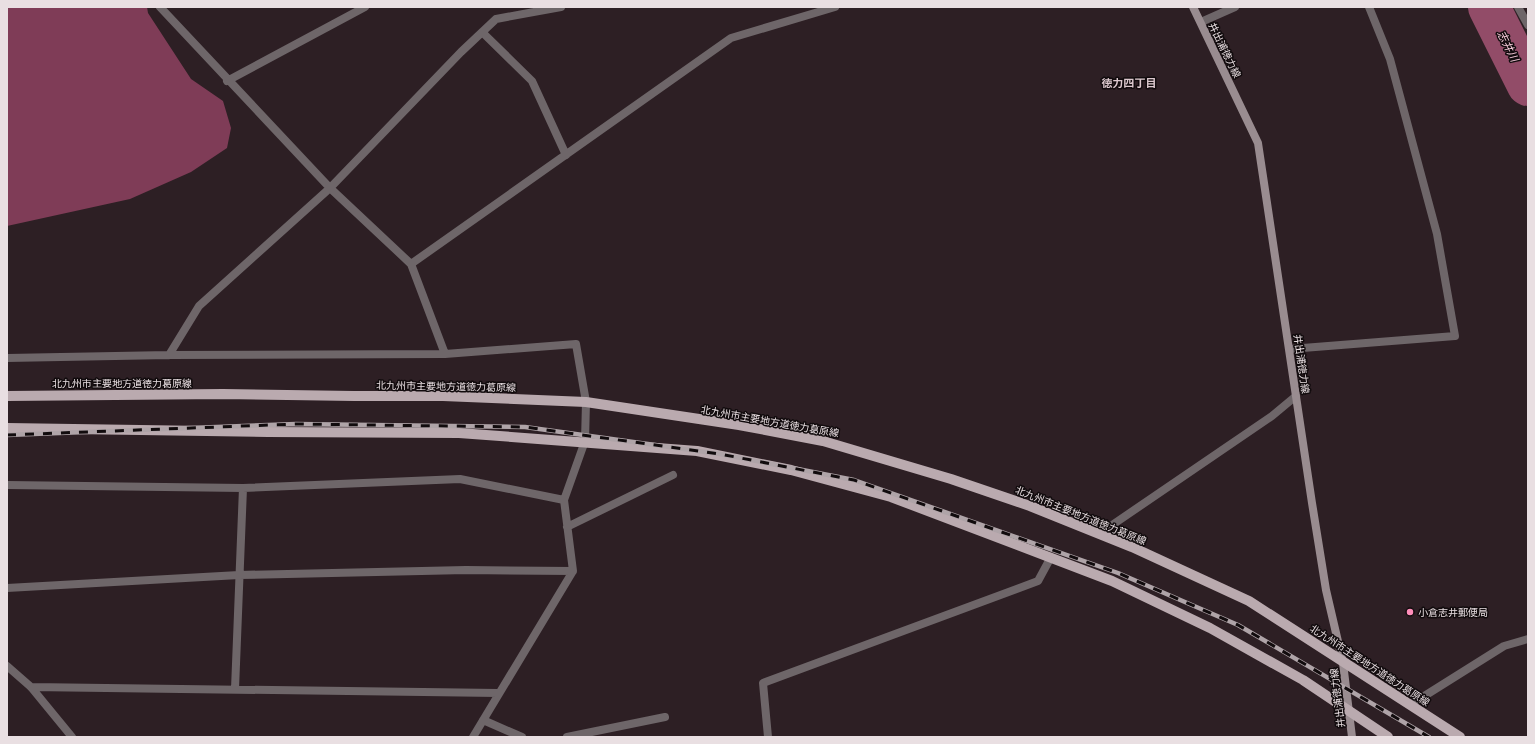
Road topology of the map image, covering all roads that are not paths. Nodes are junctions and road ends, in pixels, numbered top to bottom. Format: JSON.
{"nodes":[{"id":1,"x":160,"y":7,"type":"edge"},
{"id":2,"x":365,"y":7,"type":"edge"},
{"id":3,"x":561,"y":7,"type":"edge"},
{"id":4,"x":835,"y":7,"type":"edge"},
{"id":5,"x":1193,"y":7,"type":"edge"},
{"id":6,"x":1235,"y":7,"type":"edge"},
{"id":7,"x":1369,"y":7,"type":"edge"},
{"id":8,"x":1518,"y":7,"type":"edge"},
{"id":9,"x":1201,"y":22,"type":"junction"},
{"id":10,"x":1528,"y":25,"type":"edge"},
{"id":11,"x":482,"y":32,"type":"junction"},
{"id":12,"x":227,"y":80,"type":"junction"},
{"id":13,"x":566,"y":154,"type":"junction"},
{"id":14,"x":330,"y":188,"type":"junction"},
{"id":15,"x":411,"y":264,"type":"junction"},
{"id":16,"x":1290,"y":349,"type":"junction"},
{"id":17,"x":445,"y":354,"type":"junction"},
{"id":18,"x":169,"y":355,"type":"junction"},
{"id":19,"x":7,"y":358,"type":"edge"},
{"id":20,"x":7,"y":396,"type":"edge"},
{"id":21,"x":1296,"y":396,"type":"junction"},
{"id":22,"x":586,"y":402,"type":"junction"},
{"id":23,"x":7,"y":428,"type":"edge"},
{"id":24,"x":585,"y":441,"type":"junction"},
{"id":25,"x":673,"y":475,"type":"dead end"},
{"id":26,"x":7,"y":485,"type":"edge"},
{"id":27,"x":243,"y":488,"type":"junction"},
{"id":28,"x":564,"y":500,"type":"junction"},
{"id":29,"x":567,"y":527,"type":"junction"},
{"id":30,"x":1099,"y":534,"type":"junction"},
{"id":31,"x":1051,"y":557,"type":"junction"},
{"id":32,"x":573,"y":572,"type":"junction"},
{"id":33,"x":239,"y":575,"type":"junction"},
{"id":34,"x":7,"y":588,"type":"edge"},
{"id":35,"x":1528,"y":639,"type":"edge"},
{"id":36,"x":1343,"y":663,"type":"junction"},
{"id":37,"x":7,"y":666,"type":"edge"},
{"id":38,"x":31,"y":686,"type":"junction"},
{"id":39,"x":235,"y":689,"type":"junction"},
{"id":40,"x":498,"y":693,"type":"junction"},
{"id":41,"x":1410,"y":705,"type":"junction"},
{"id":42,"x":1349,"y":709,"type":"junction"},
{"id":43,"x":665,"y":717,"type":"dead end"},
{"id":44,"x":483,"y":720,"type":"junction"},
{"id":45,"x":72,"y":737,"type":"edge"},
{"id":46,"x":473,"y":737,"type":"edge"},
{"id":47,"x":522,"y":737,"type":"edge"},
{"id":48,"x":567,"y":737,"type":"edge"},
{"id":49,"x":768,"y":737,"type":"edge"},
{"id":50,"x":1352,"y":737,"type":"edge"},
{"id":51,"x":1388,"y":737,"type":"edge"},
{"id":52,"x":1460,"y":737,"type":"edge"}],
"edges":[{"from":1,"to":12,"type":"street"},
{"from":2,"to":12,"type":"street"},
{"from":3,"to":11,"type":"street"},
{"from":4,"to":13,"type":"street"},
{"from":5,"to":9,"type":"main road","name":"井出浦徳力線"},
{"from":6,"to":9,"type":"street"},
{"from":7,"to":16,"type":"street"},
{"from":8,"to":10,"type":"street"},
{"from":9,"to":16,"type":"main road","name":"井出浦徳力線"},
{"from":11,"to":13,"type":"street"},
{"from":11,"to":14,"type":"street"},
{"from":12,"to":14,"type":"street"},
{"from":13,"to":15,"type":"street"},
{"from":14,"to":15,"type":"street"},
{"from":14,"to":18,"type":"street"},
{"from":15,"to":17,"type":"street"},
{"from":16,"to":21,"type":"main road","name":"井出浦徳力線"},
{"from":17,"to":18,"type":"street"},
{"from":17,"to":22,"type":"street"},
{"from":18,"to":19,"type":"street"},
{"from":20,"to":22,"type":"main road","name":"北九州市主要地方道徳力葛原線"},
{"from":21,"to":30,"type":"street"},
{"from":21,"to":36,"type":"main road","name":"井出浦徳力線"},
{"from":22,"to":24,"type":"street"},
{"from":22,"to":30,"type":"main road","name":"北九州市主要地方道徳力葛原線"},
{"from":23,"to":24,"type":"main road"},
{"from":24,"to":28,"type":"street"},
{"from":24,"to":31,"type":"main road"},
{"from":25,"to":29,"type":"street"},
{"from":26,"to":27,"type":"street"},
{"from":27,"to":28,"type":"street"},
{"from":27,"to":33,"type":"street"},
{"from":28,"to":29,"type":"street"},
{"from":29,"to":32,"type":"street"},
{"from":30,"to":36,"type":"main road","name":"北九州市主要地方道徳力葛原線"},
{"from":31,"to":42,"type":"main road"},
{"from":31,"to":49,"type":"street"},
{"from":32,"to":33,"type":"street"},
{"from":32,"to":40,"type":"street"},
{"from":33,"to":34,"type":"street"},
{"from":33,"to":39,"type":"street"},
{"from":35,"to":41,"type":"street"},
{"from":36,"to":41,"type":"main road","name":"北九州市主要地方道徳力葛原線"},
{"from":36,"to":42,"type":"main road","name":"井出浦徳力線"},
{"from":37,"to":38,"type":"street"},
{"from":38,"to":39,"type":"street"},
{"from":38,"to":45,"type":"street"},
{"from":39,"to":40,"type":"street"},
{"from":40,"to":44,"type":"street"},
{"from":41,"to":52,"type":"main road","name":"北九州市主要地方道徳力葛原線"},
{"from":42,"to":50,"type":"main road","name":"井出浦徳力線"},
{"from":42,"to":51,"type":"main road"},
{"from":43,"to":48,"type":"street"},
{"from":44,"to":46,"type":"street"},
{"from":44,"to":47,"type":"street"}]}
